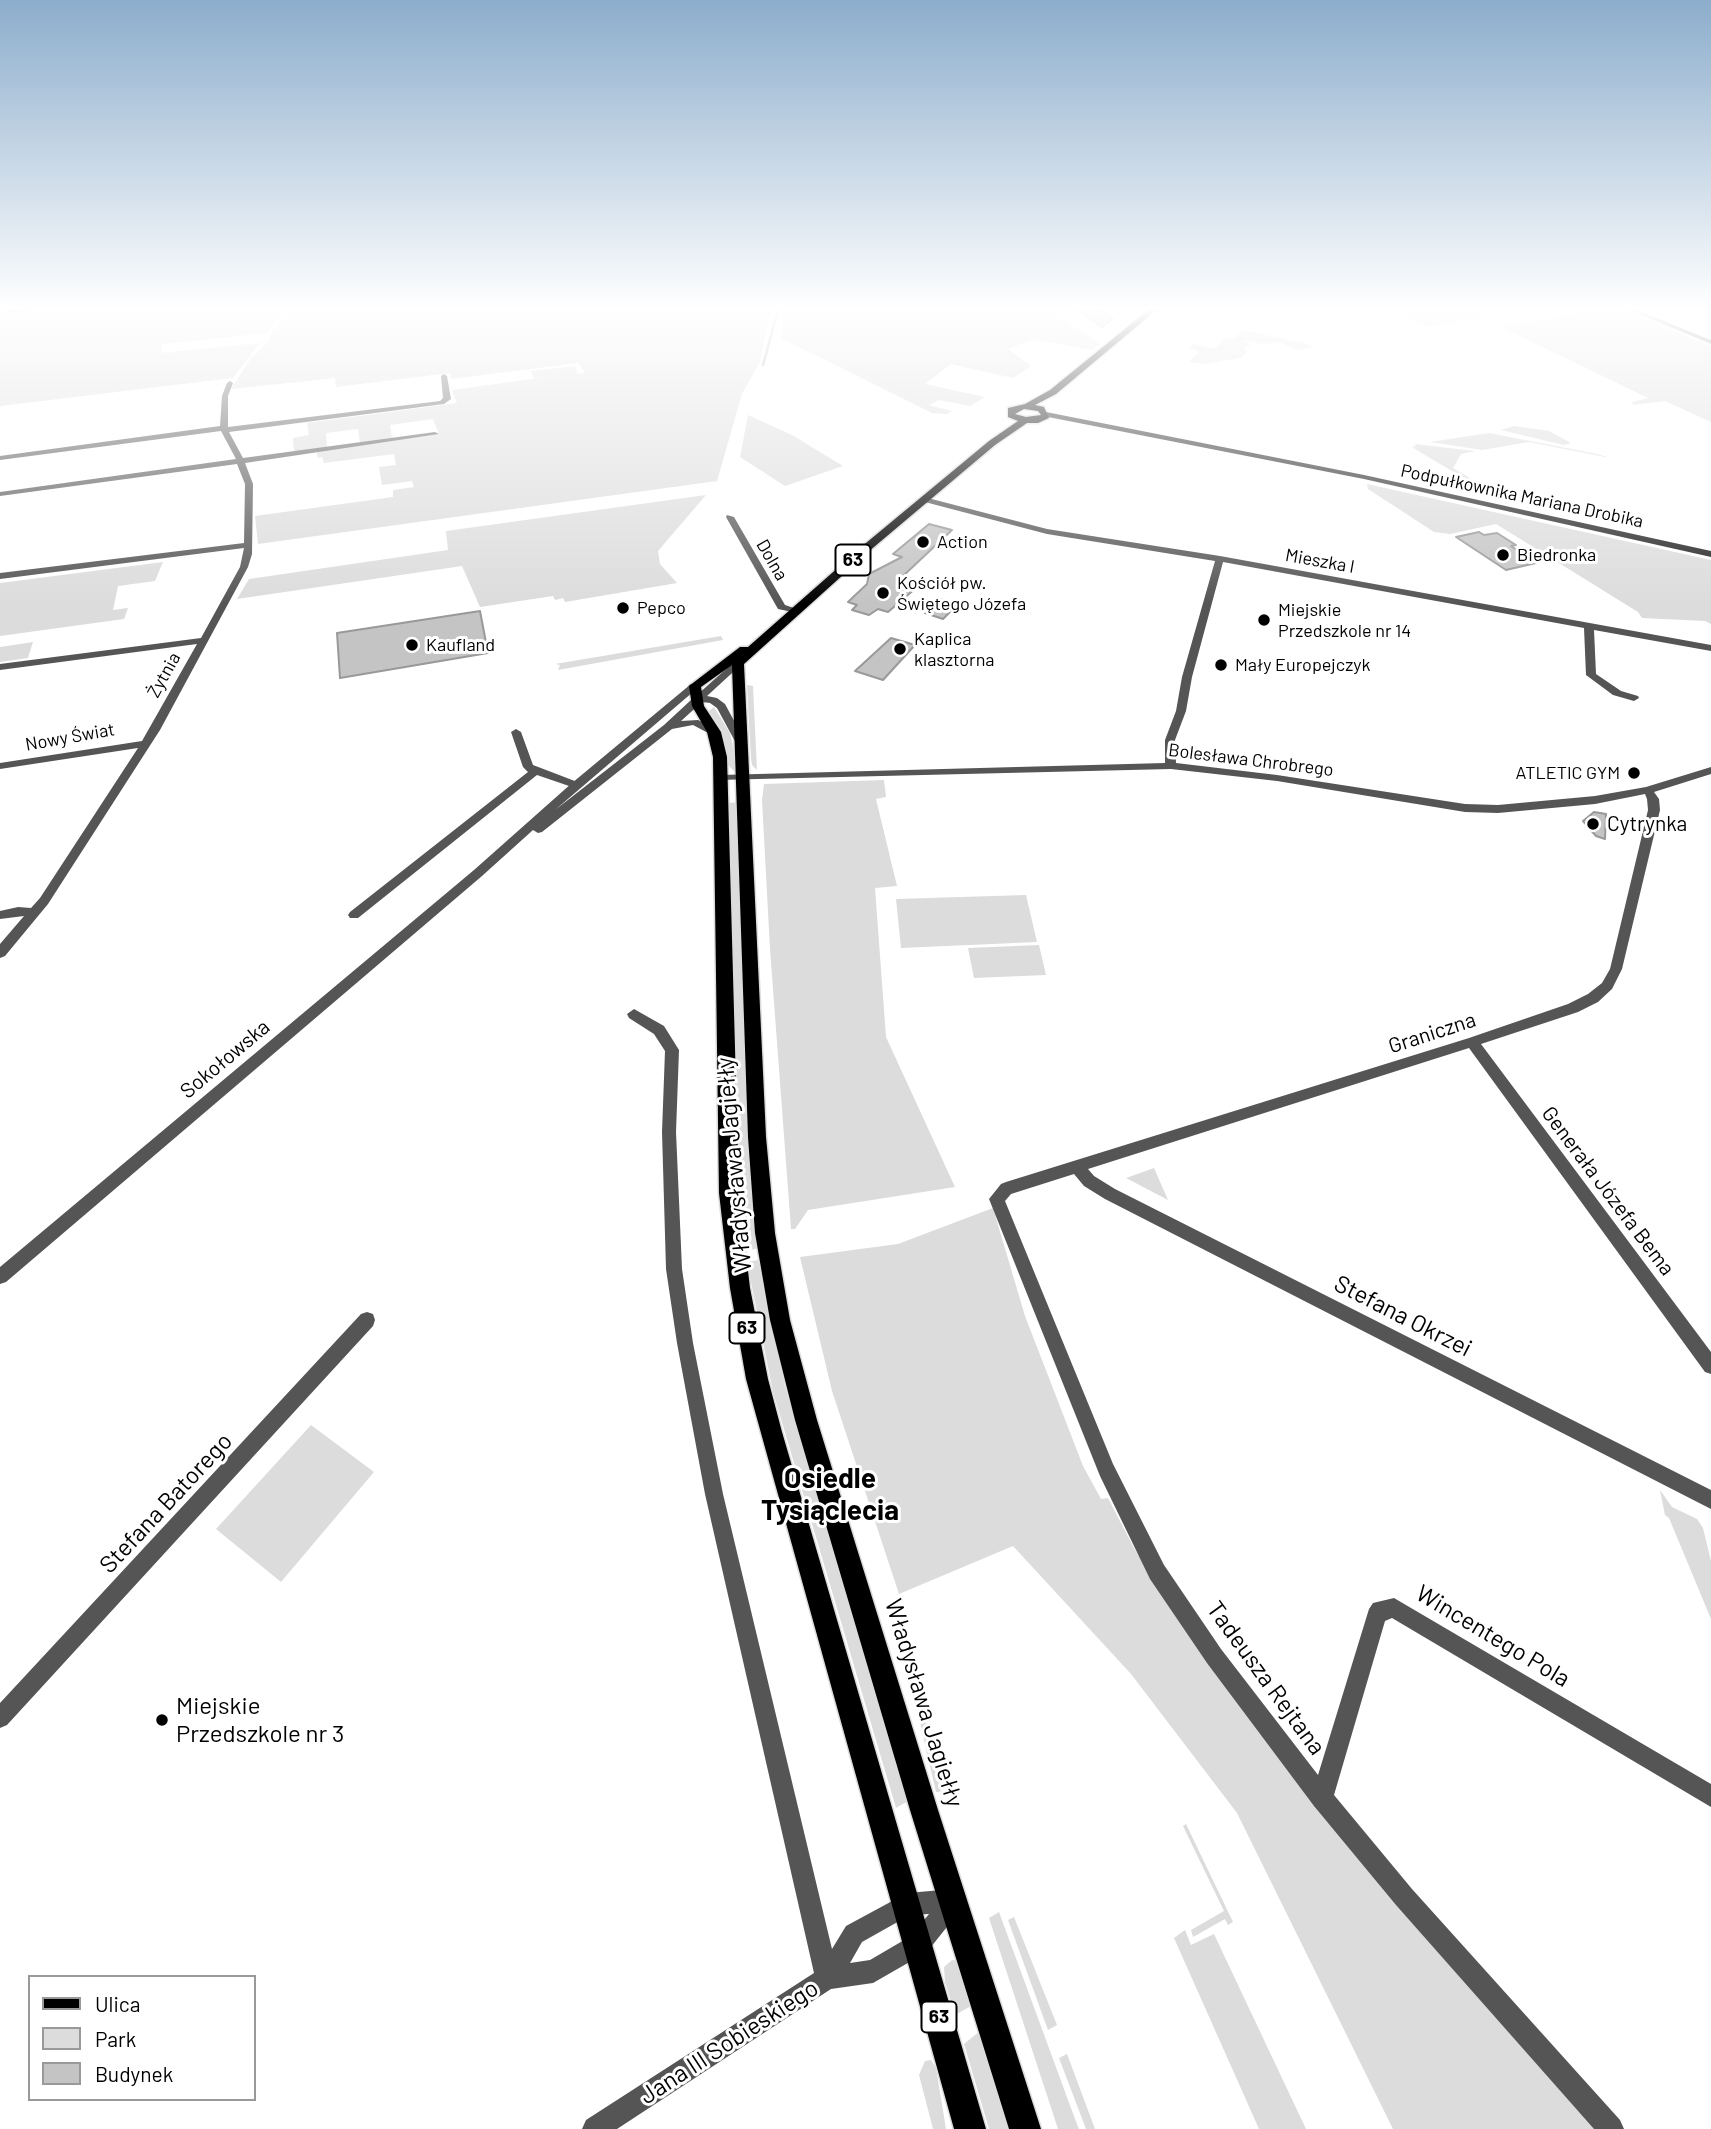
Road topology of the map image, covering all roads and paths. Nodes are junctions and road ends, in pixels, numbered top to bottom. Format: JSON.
{"nodes":[{"id":1,"x":225,"y":406,"type":"edge"},
{"id":2,"x":414,"y":406,"type":"edge"},
{"id":3,"x":1026,"y":406,"type":"edge"},
{"id":4,"x":1027,"y":406,"type":"edge"},
{"id":5,"x":1046,"y":406,"type":"edge"},
{"id":6,"x":1043,"y":414,"type":"junction"},
{"id":7,"x":1020,"y":419,"type":"junction"},
{"id":8,"x":224,"y":429,"type":"junction"},
{"id":9,"x":435,"y":434,"type":"dead end"},
{"id":10,"x":0,"y":458,"type":"edge"},
{"id":11,"x":240,"y":460,"type":"junction"},
{"id":12,"x":0,"y":494,"type":"edge"},
{"id":13,"x":925,"y":499,"type":"junction"},
{"id":14,"x":730,"y":517,"type":"dead end"},
{"id":15,"x":247,"y":545,"type":"junction"},
{"id":16,"x":1711,"y":554,"type":"edge"},
{"id":17,"x":1220,"y":559,"type":"junction"},
{"id":18,"x":0,"y":576,"type":"edge"},
{"id":19,"x":794,"y":611,"type":"junction"},
{"id":20,"x":1589,"y":626,"type":"junction"},
{"id":21,"x":762,"y":639,"type":"junction"},
{"id":22,"x":206,"y":640,"type":"junction"},
{"id":23,"x":1711,"y":648,"type":"edge"},
{"id":24,"x":738,"y":663,"type":"junction"},
{"id":25,"x":0,"y":667,"type":"edge"},
{"id":26,"x":696,"y":692,"type":"junction"},
{"id":27,"x":1634,"y":698,"type":"dead end"},
{"id":28,"x":668,"y":727,"type":"junction"},
{"id":29,"x":516,"y":732,"type":"dead end"},
{"id":30,"x":714,"y":732,"type":"junction"},
{"id":31,"x":146,"y":744,"type":"junction"},
{"id":32,"x":743,"y":747,"type":"junction"},
{"id":33,"x":0,"y":766,"type":"edge"},
{"id":34,"x":1171,"y":766,"type":"junction"},
{"id":35,"x":536,"y":771,"type":"junction"},
{"id":36,"x":1711,"y":771,"type":"edge"},
{"id":37,"x":732,"y":778,"type":"junction"},
{"id":38,"x":576,"y":785,"type":"junction"},
{"id":39,"x":1648,"y":790,"type":"junction"},
{"id":40,"x":478,"y":873,"type":"junction"},
{"id":41,"x":34,"y":913,"type":"junction"},
{"id":42,"x":0,"y":915,"type":"edge"},
{"id":43,"x":354,"y":915,"type":"dead end"},
{"id":44,"x":0,"y":953,"type":"edge"},
{"id":45,"x":634,"y":1014,"type":"dead end"},
{"id":46,"x":1472,"y":1042,"type":"junction"},
{"id":47,"x":1078,"y":1168,"type":"junction"},
{"id":48,"x":1006,"y":1189,"type":"joint"},
{"id":49,"x":2,"y":1271,"type":"edge"},
{"id":50,"x":367,"y":1320,"type":"dead end"},
{"id":51,"x":1711,"y":1366,"type":"edge"},
{"id":52,"x":1711,"y":1500,"type":"edge"},
{"id":53,"x":0,"y":1718,"type":"edge"},
{"id":54,"x":1711,"y":1796,"type":"edge"},
{"id":55,"x":1322,"y":1798,"type":"junction"},
{"id":56,"x":954,"y":1899,"type":"junction"},
{"id":57,"x":907,"y":1904,"type":"junction"},
{"id":58,"x":919,"y":1944,"type":"junction"},
{"id":59,"x":827,"y":1978,"type":"junction"},
{"id":60,"x":595,"y":2129,"type":"edge"},
{"id":61,"x":970,"y":2129,"type":"edge"},
{"id":62,"x":1025,"y":2129,"type":"edge"},
{"id":63,"x":1611,"y":2129,"type":"edge"}],
"edges":[{"from":1,"to":8,"type":"street"},
{"from":2,"to":8,"type":"street"},
{"from":3,"to":7,"type":"main road"},
{"from":4,"to":6,"type":"main road"},
{"from":5,"to":6,"type":"main road"},
{"from":6,"to":7,"type":"main road"},
{"from":6,"to":16,"type":"main road","name":"Podpułkownika Mariana Drobika"},
{"from":7,"to":13,"type":"main road","name":"Sokołowska","number":"63"},
{"from":8,"to":10,"type":"street"},
{"from":8,"to":11,"type":"street","name":"Żytnia"},
{"from":9,"to":11,"type":"street"},
{"from":11,"to":12,"type":"street"},
{"from":11,"to":15,"type":"street","name":"Żytnia"},
{"from":13,"to":17,"type":"street","name":"Mieszka I"},
{"from":13,"to":19,"type":"main road","name":"Sokołowska","number":"63"},
{"from":14,"to":19,"type":"street","name":"Dolna"},
{"from":15,"to":18,"type":"street"},
{"from":15,"to":22,"type":"street","name":"Żytnia"},
{"from":17,"to":20,"type":"street","name":"Mieszka I"},
{"from":17,"to":34,"type":"street"},
{"from":19,"to":21,"type":"main road","name":"Sokołowska","number":"63"},
{"from":20,"to":23,"type":"street","name":"Mieszka I"},
{"from":20,"to":27,"type":"street"},
{"from":21,"to":24,"type":"main road","name":"Sokołowska","number":"63"},
{"from":21,"to":26,"type":"main road","name":"Sokołowska","number":"63"},
{"from":22,"to":25,"type":"street"},
{"from":22,"to":31,"type":"street","name":"Żytnia"},
{"from":24,"to":26,"type":"street","name":"Sokołowska"},
{"from":24,"to":32,"type":"main road","name":"Władysława Jagiełły","number":"63"},
{"from":26,"to":28,"type":"street","name":"Sokołowska"},
{"from":26,"to":30,"type":"main road","name":"Władysława Jagiełły","number":"63"},
{"from":26,"to":32,"type":"street"},
{"from":26,"to":38,"type":"street","name":"Sokołowska"},
{"from":28,"to":30,"type":"street"},
{"from":28,"to":40,"type":"street","name":"Sokołowska"},
{"from":29,"to":35,"type":"street"},
{"from":30,"to":37,"type":"main road","name":"Władysława Jagiełły","number":"63"},
{"from":31,"to":33,"type":"street","name":"Nowy Świat"},
{"from":31,"to":41,"type":"street","name":"Żytnia"},
{"from":32,"to":37,"type":"main road","name":"Władysława Jagiełły","number":"63"},
{"from":34,"to":37,"type":"street","name":"Bolesława Chrobrego"},
{"from":34,"to":39,"type":"street","name":"Bolesława Chrobrego"},
{"from":35,"to":38,"type":"street"},
{"from":35,"to":43,"type":"street"},
{"from":36,"to":39,"type":"street"},
{"from":37,"to":56,"type":"main road","name":"Władysława Jagiełły","number":"63"},
{"from":37,"to":57,"type":"main road","name":"Władysława Jagiełły","number":"63"},
{"from":38,"to":40,"type":"street","name":"Sokołowska"},
{"from":39,"to":46,"type":"street","name":"Graniczna"},
{"from":40,"to":49,"type":"street","name":"Sokołowska"},
{"from":41,"to":42,"type":"street"},
{"from":41,"to":44,"type":"street","name":"Żytnia"},
{"from":45,"to":59,"type":"street"},
{"from":46,"to":47,"type":"street","name":"Graniczna"},
{"from":46,"to":51,"type":"street","name":"Generała Józefa Bema"},
{"from":47,"to":48,"type":"street","name":"Graniczna"},
{"from":47,"to":52,"type":"street","name":"Stefana Okrzei"},
{"from":48,"to":55,"type":"street","name":"Tadeusza Rejtana"},
{"from":50,"to":53,"type":"street","name":"Stefana Batorego"},
{"from":54,"to":55,"type":"street","name":"Wincentego Pola"},
{"from":55,"to":63,"type":"street","name":"Tadeusza Rejtana"},
{"from":56,"to":57,"type":"street","name":"Jana III Sobieskiego"},
{"from":56,"to":58,"type":"street","name":"Jana III Sobieskiego"},
{"from":56,"to":62,"type":"main road","name":"Władysława Jagiełły","number":"63"},
{"from":57,"to":58,"type":"main road","name":"Władysława Jagiełły","number":"63"},
{"from":57,"to":59,"type":"street","name":"Jana III Sobieskiego"},
{"from":58,"to":59,"type":"street","name":"Jana III Sobieskiego"},
{"from":58,"to":61,"type":"main road","name":"Władysława Jagiełły","number":"63"},
{"from":59,"to":60,"type":"street","name":"Jana III Sobieskiego"}]}
